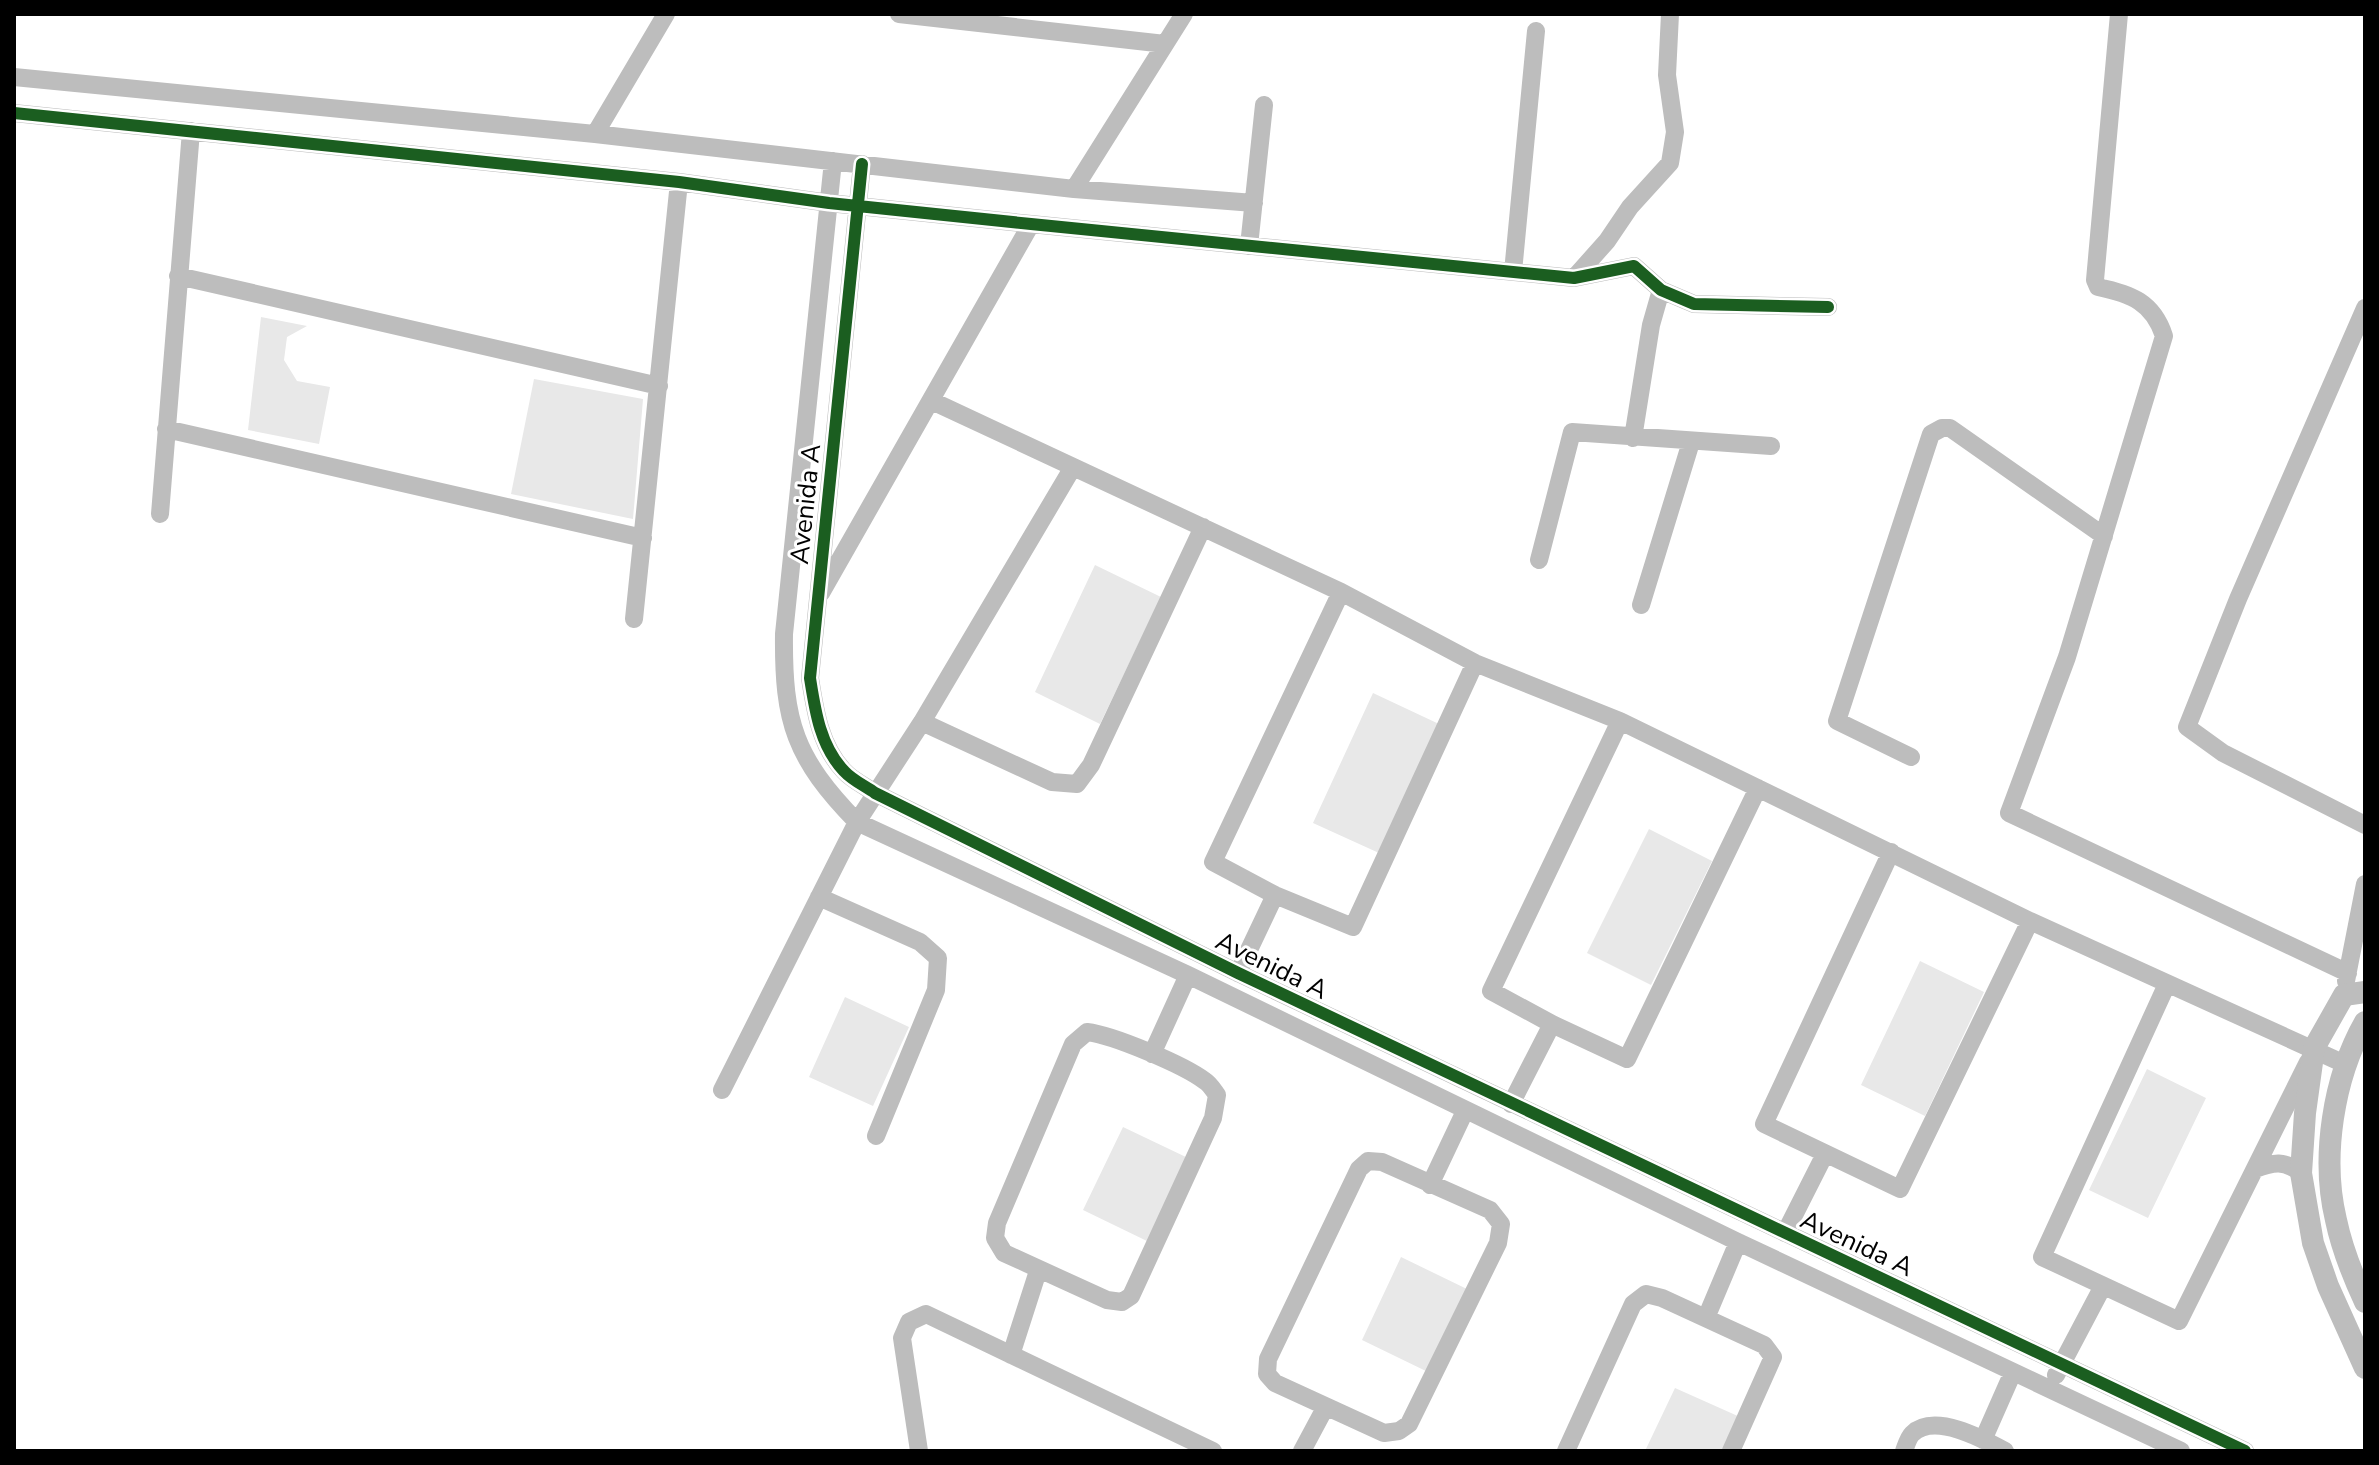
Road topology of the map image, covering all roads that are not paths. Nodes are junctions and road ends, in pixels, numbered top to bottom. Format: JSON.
{"nodes":[{"id":1,"x":666,"y":14,"type":"edge"},
{"id":2,"x":899,"y":14,"type":"edge"},
{"id":3,"x":1184,"y":14,"type":"edge"},
{"id":4,"x":1670,"y":14,"type":"edge"},
{"id":5,"x":2119,"y":14,"type":"edge"},
{"id":6,"x":1536,"y":31,"type":"dead end"},
{"id":7,"x":1165,"y":44,"type":"junction"},
{"id":8,"x":14,"y":77,"type":"edge"},
{"id":9,"x":1264,"y":105,"type":"dead end"},
{"id":10,"x":14,"y":113,"type":"edge"},
{"id":11,"x":191,"y":131,"type":"junction"},
{"id":12,"x":595,"y":134,"type":"junction"},
{"id":13,"x":833,"y":161,"type":"junction"},
{"id":14,"x":862,"y":164,"type":"junction"},
{"id":15,"x":679,"y":182,"type":"junction"},
{"id":16,"x":1074,"y":189,"type":"junction"},
{"id":17,"x":829,"y":203,"type":"junction"},
{"id":18,"x":1254,"y":203,"type":"junction"},
{"id":19,"x":858,"y":206,"type":"junction"},
{"id":20,"x":1031,"y":224,"type":"junction"},
{"id":21,"x":1249,"y":246,"type":"junction"},
{"id":22,"x":1513,"y":272,"type":"junction"},
{"id":23,"x":178,"y":276,"type":"junction"},
{"id":24,"x":1574,"y":278,"type":"junction"},
{"id":25,"x":1661,"y":290,"type":"junction"},
{"id":26,"x":1828,"y":307,"type":"dead end"},
{"id":27,"x":2365,"y":308,"type":"edge"},
{"id":28,"x":659,"y":386,"type":"junction"},
{"id":29,"x":932,"y":401,"type":"junction"},
{"id":30,"x":166,"y":429,"type":"junction"},
{"id":31,"x":1633,"y":438,"type":"junction"},
{"id":32,"x":1691,"y":442,"type":"junction"},
{"id":33,"x":1771,"y":446,"type":"dead end"},
{"id":34,"x":1073,"y":467,"type":"junction"},
{"id":35,"x":160,"y":514,"type":"dead end"},
{"id":36,"x":1203,"y":527,"type":"junction"},
{"id":37,"x":2104,"y":536,"type":"junction"},
{"id":38,"x":643,"y":538,"type":"junction"},
{"id":39,"x":1539,"y":560,"type":"dead end"},
{"id":40,"x":1341,"y":592,"type":"junction"},
{"id":41,"x":818,"y":599,"type":"junction"},
{"id":42,"x":1641,"y":605,"type":"dead end"},
{"id":43,"x":634,"y":619,"type":"dead end"},
{"id":44,"x":1475,"y":663,"type":"junction"},
{"id":45,"x":1620,"y":721,"type":"junction"},
{"id":46,"x":922,"y":722,"type":"junction"},
{"id":47,"x":1911,"y":757,"type":"dead end"},
{"id":48,"x":1758,"y":788,"type":"junction"},
{"id":49,"x":875,"y":793,"type":"junction"},
{"id":50,"x":857,"y":822,"type":"junction"},
{"id":51,"x":2365,"y":825,"type":"edge"},
{"id":52,"x":1891,"y":852,"type":"junction"},
{"id":53,"x":2365,"y":884,"type":"edge"},
{"id":54,"x":1275,"y":895,"type":"junction"},
{"id":55,"x":819,"y":897,"type":"junction"},
{"id":56,"x":2030,"y":921,"type":"junction"},
{"id":57,"x":1238,"y":973,"type":"junction"},
{"id":58,"x":2348,"y":973,"type":"junction"},
{"id":59,"x":1188,"y":975,"type":"junction"},
{"id":60,"x":2167,"y":984,"type":"junction"},
{"id":61,"x":2354,"y":994,"type":"edge"},
{"id":62,"x":2365,"y":1022,"type":"edge"},
{"id":63,"x":1552,"y":1024,"type":"junction"},
{"id":64,"x":2314,"y":1048,"type":"junction"},
{"id":65,"x":1152,"y":1054,"type":"junction"},
{"id":66,"x":2347,"y":1065,"type":"junction"},
{"id":67,"x":722,"y":1090,"type":"dead end"},
{"id":68,"x":1492,"y":1094,"type":"junction"},
{"id":69,"x":1511,"y":1104,"type":"junction"},
{"id":70,"x":1473,"y":1114,"type":"junction"},
{"id":71,"x":876,"y":1136,"type":"dead end"},
{"id":72,"x":1825,"y":1154,"type":"junction"},
{"id":73,"x":2255,"y":1169,"type":"junction"},
{"id":74,"x":2301,"y":1173,"type":"junction"},
{"id":75,"x":1430,"y":1185,"type":"junction"},
{"id":76,"x":1785,"y":1233,"type":"junction"},
{"id":77,"x":1738,"y":1242,"type":"junction"},
{"id":78,"x":1038,"y":1271,"type":"junction"},
{"id":79,"x":2103,"y":1286,"type":"junction"},
{"id":80,"x":2365,"y":1302,"type":"edge"},
{"id":81,"x":1706,"y":1318,"type":"junction"},
{"id":82,"x":1011,"y":1355,"type":"junction"},
{"id":83,"x":2062,"y":1364,"type":"junction"},
{"id":84,"x":2365,"y":1368,"type":"edge"},
{"id":85,"x":2013,"y":1372,"type":"junction"},
{"id":86,"x":2050,"y":1388,"type":"junction"},
{"id":87,"x":1325,"y":1408,"type":"junction"},
{"id":88,"x":1983,"y":1440,"type":"junction"},
{"id":89,"x":919,"y":1451,"type":"edge"},
{"id":90,"x":1213,"y":1451,"type":"edge"},
{"id":91,"x":1302,"y":1451,"type":"edge"},
{"id":92,"x":1566,"y":1451,"type":"edge"},
{"id":93,"x":1731,"y":1451,"type":"edge"},
{"id":94,"x":1904,"y":1451,"type":"edge"},
{"id":95,"x":2005,"y":1451,"type":"edge"},
{"id":96,"x":2181,"y":1451,"type":"edge"},
{"id":97,"x":2245,"y":1451,"type":"edge"}],
"edges":[{"from":1,"to":12,"type":"street"},
{"from":2,"to":7,"type":"street"},
{"from":3,"to":7,"type":"street"},
{"from":4,"to":24,"type":"street"},
{"from":5,"to":37,"type":"street"},
{"from":6,"to":22,"type":"street"},
{"from":7,"to":16,"type":"street"},
{"from":8,"to":12,"type":"street"},
{"from":9,"to":18,"type":"street"},
{"from":10,"to":11,"type":"street"},
{"from":11,"to":15,"type":"street"},
{"from":11,"to":23,"type":"street"},
{"from":12,"to":13,"type":"street"},
{"from":13,"to":14,"type":"street"},
{"from":13,"to":17,"type":"street","name":"Avenida A"},
{"from":14,"to":16,"type":"street"},
{"from":14,"to":19,"type":"street","name":"Avenida A"},
{"from":15,"to":17,"type":"street"},
{"from":15,"to":28,"type":"street"},
{"from":16,"to":18,"type":"street"},
{"from":17,"to":19,"type":"street"},
{"from":17,"to":50,"type":"street","name":"Avenida A"},
{"from":18,"to":21,"type":"street"},
{"from":19,"to":20,"type":"street"},
{"from":19,"to":41,"type":"street","name":"Avenida A"},
{"from":20,"to":21,"type":"street"},
{"from":20,"to":29,"type":"street"},
{"from":21,"to":22,"type":"street"},
{"from":22,"to":24,"type":"street"},
{"from":23,"to":28,"type":"street"},
{"from":23,"to":30,"type":"street"},
{"from":24,"to":25,"type":"street"},
{"from":25,"to":26,"type":"street"},
{"from":25,"to":31,"type":"street"},
{"from":27,"to":51,"type":"street"},
{"from":28,"to":38,"type":"street"},
{"from":29,"to":34,"type":"street"},
{"from":29,"to":41,"type":"street"},
{"from":30,"to":35,"type":"street"},
{"from":30,"to":38,"type":"street"},
{"from":31,"to":32,"type":"street"},
{"from":31,"to":39,"type":"street"},
{"from":32,"to":33,"type":"street"},
{"from":32,"to":42,"type":"street"},
{"from":34,"to":36,"type":"street"},
{"from":34,"to":46,"type":"street"},
{"from":36,"to":40,"type":"street"},
{"from":36,"to":46,"type":"street"},
{"from":37,"to":47,"type":"street"},
{"from":37,"to":58,"type":"street"},
{"from":38,"to":43,"type":"street"},
{"from":40,"to":44,"type":"street"},
{"from":40,"to":54,"type":"street"},
{"from":41,"to":49,"type":"street","name":"Avenida A"},
{"from":44,"to":45,"type":"street"},
{"from":44,"to":54,"type":"street"},
{"from":45,"to":48,"type":"street"},
{"from":45,"to":63,"type":"street"},
{"from":46,"to":49,"type":"street"},
{"from":48,"to":52,"type":"street"},
{"from":48,"to":63,"type":"street"},
{"from":49,"to":50,"type":"street"},
{"from":49,"to":57,"type":"street","name":"Avenida A"},
{"from":50,"to":55,"type":"street"},
{"from":50,"to":59,"type":"street","name":"Avenida A"},
{"from":52,"to":56,"type":"street"},
{"from":52,"to":72,"type":"street"},
{"from":53,"to":58,"type":"street"},
{"from":54,"to":57,"type":"street"},
{"from":55,"to":67,"type":"street"},
{"from":55,"to":71,"type":"street"},
{"from":56,"to":60,"type":"street"},
{"from":56,"to":72,"type":"street"},
{"from":57,"to":68,"type":"street","name":"Avenida A"},
{"from":58,"to":61,"type":"street"},
{"from":59,"to":65,"type":"street"},
{"from":59,"to":70,"type":"street","name":"Avenida A"},
{"from":60,"to":64,"type":"street"},
{"from":60,"to":79,"type":"street"},
{"from":61,"to":64,"type":"street"},
{"from":62,"to":66,"type":"street"},
{"from":63,"to":69,"type":"street"},
{"from":64,"to":66,"type":"street"},
{"from":64,"to":73,"type":"street"},
{"from":64,"to":74,"type":"street"},
{"from":65,"to":78,"type":"street"},
{"from":65,"to":78,"type":"street"},
{"from":66,"to":80,"type":"street"},
{"from":68,"to":69,"type":"street","name":"Avenida A"},
{"from":68,"to":70,"type":"street"},
{"from":69,"to":76,"type":"street","name":"Avenida A"},
{"from":70,"to":75,"type":"street"},
{"from":70,"to":77,"type":"street","name":"Avenida A"},
{"from":72,"to":76,"type":"street"},
{"from":73,"to":74,"type":"street"},
{"from":73,"to":79,"type":"street"},
{"from":74,"to":84,"type":"street"},
{"from":75,"to":87,"type":"street"},
{"from":75,"to":87,"type":"street"},
{"from":76,"to":83,"type":"street","name":"Avenida A"},
{"from":77,"to":81,"type":"street"},
{"from":77,"to":85,"type":"street","name":"Avenida A"},
{"from":78,"to":82,"type":"street"},
{"from":79,"to":83,"type":"street"},
{"from":81,"to":92,"type":"street"},
{"from":81,"to":93,"type":"street"},
{"from":82,"to":89,"type":"street"},
{"from":82,"to":90,"type":"street"},
{"from":83,"to":86,"type":"street"},
{"from":83,"to":97,"type":"street","name":"Avenida A"},
{"from":85,"to":86,"type":"street","name":"Avenida A"},
{"from":85,"to":88,"type":"street"},
{"from":86,"to":96,"type":"street","name":"Avenida A"},
{"from":87,"to":91,"type":"street"},
{"from":88,"to":94,"type":"street"},
{"from":88,"to":95,"type":"street"}]}
